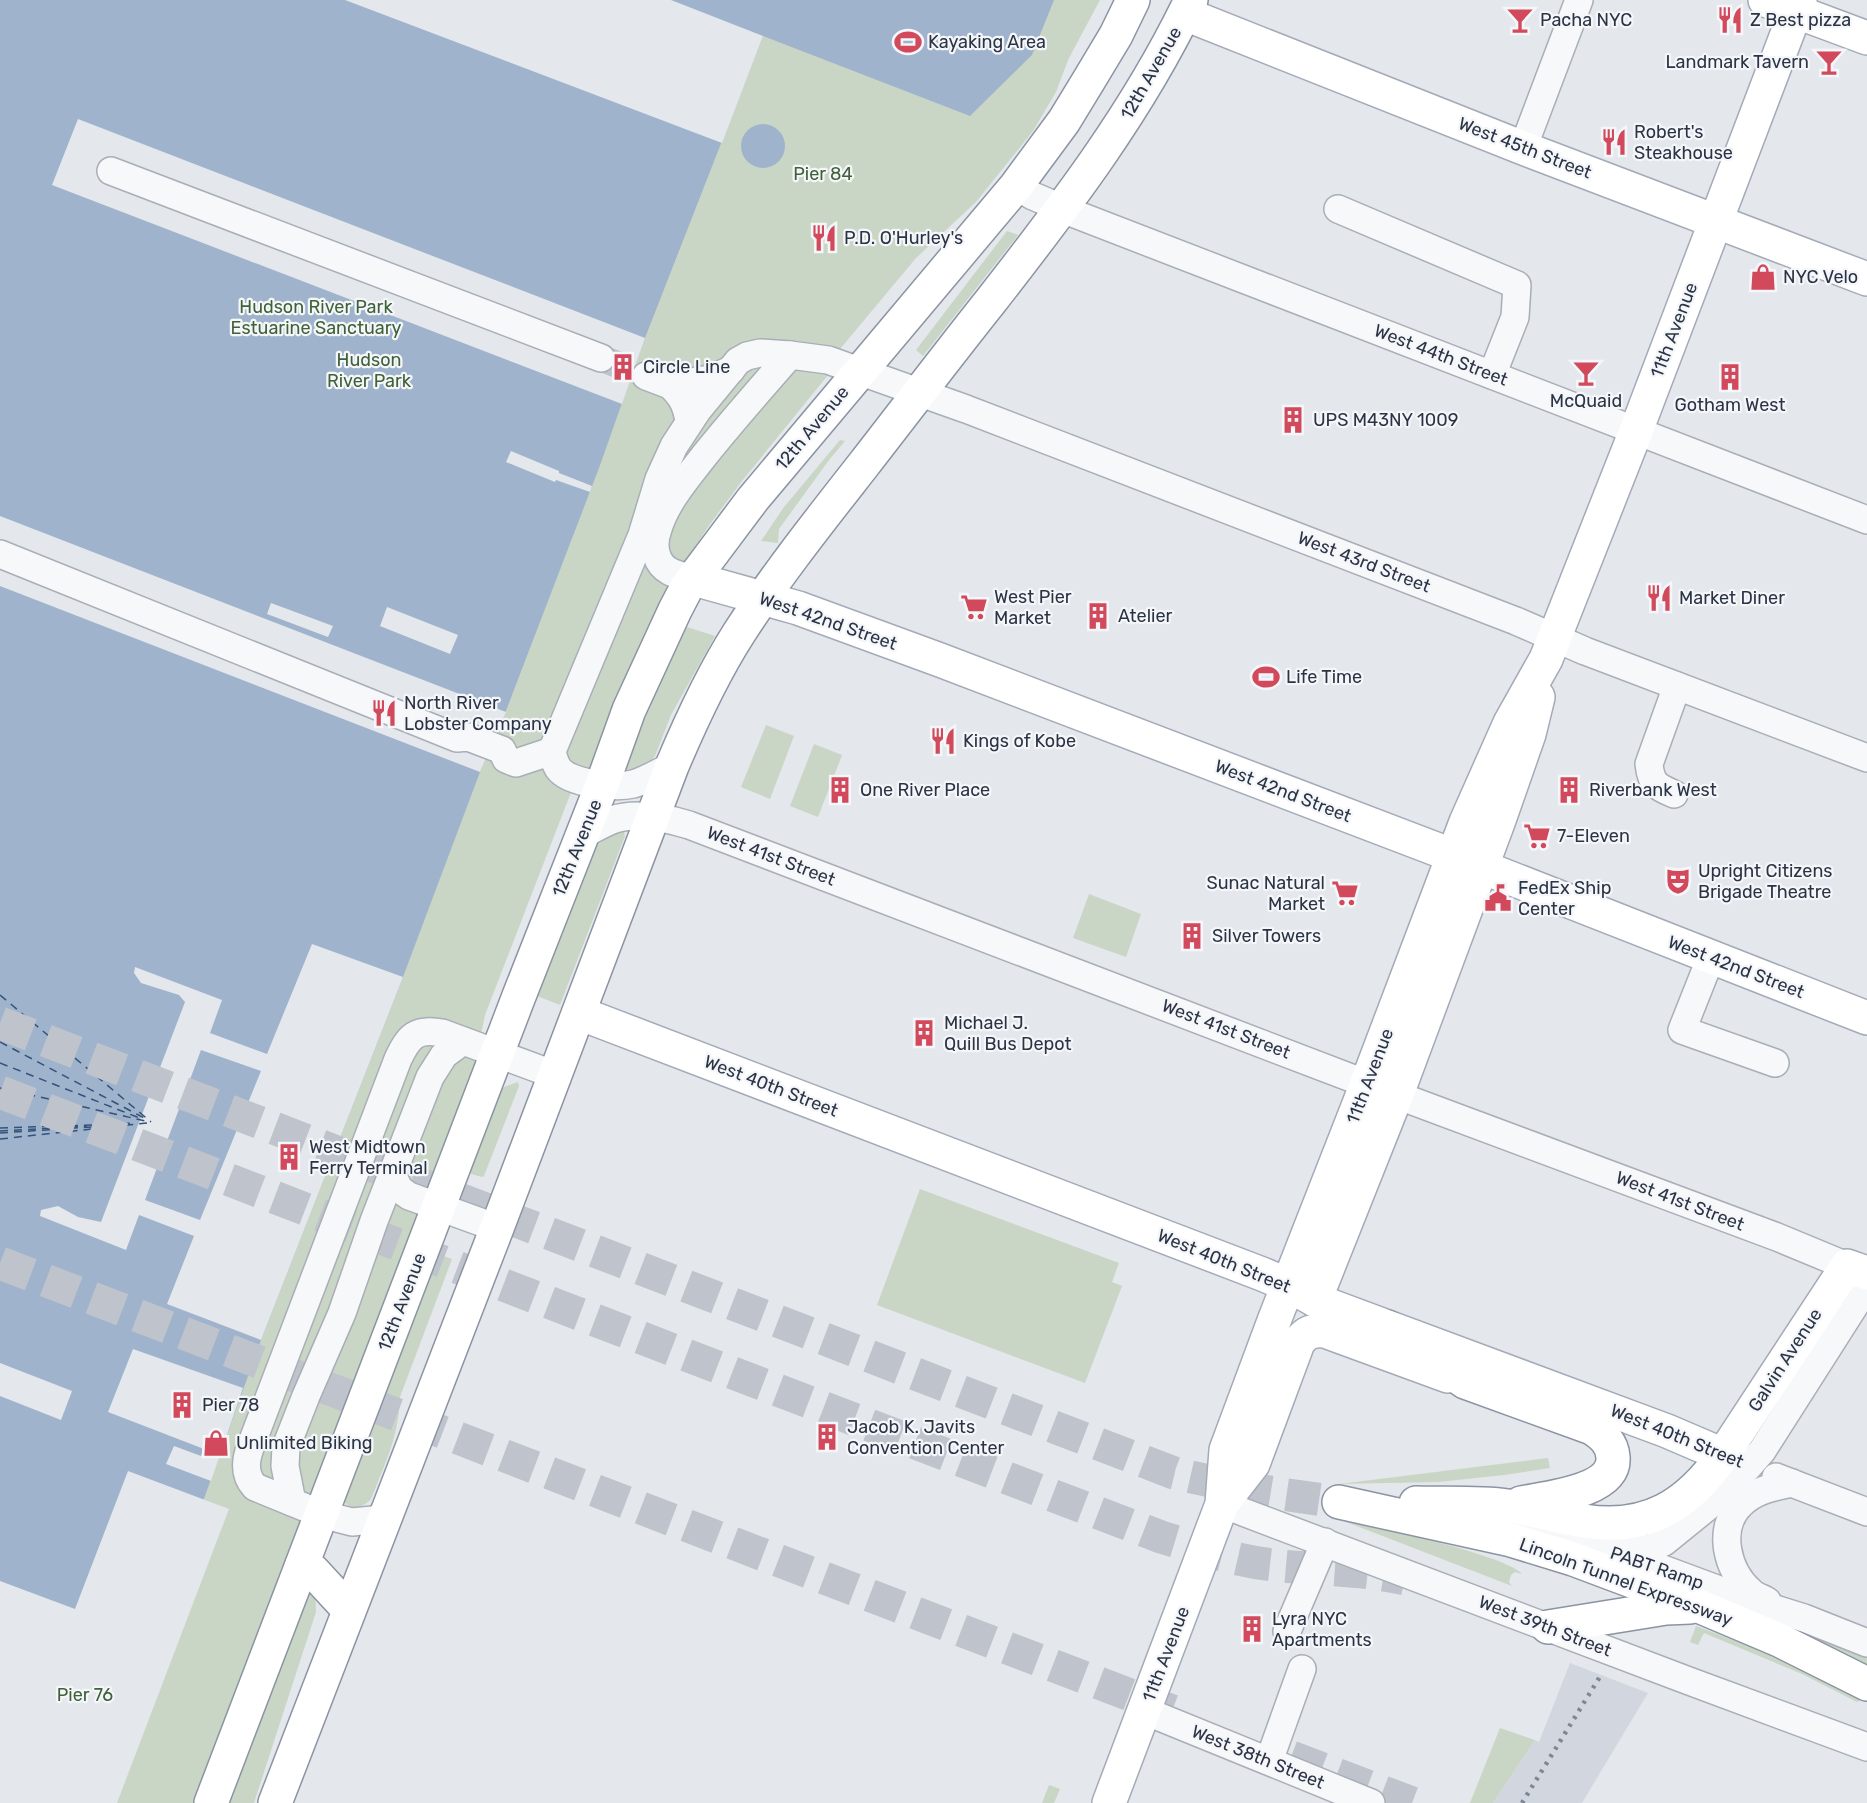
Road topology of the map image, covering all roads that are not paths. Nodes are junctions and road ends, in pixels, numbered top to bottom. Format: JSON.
{"nodes":[{"id":1,"x":1133,"y":0,"type":"edge"},
{"id":2,"x":1579,"y":0,"type":"edge"},
{"id":3,"x":1765,"y":0,"type":"edge"},
{"id":4,"x":1798,"y":6,"type":"edge"},
{"id":5,"x":1188,"y":7,"type":"edge"},
{"id":6,"x":1867,"y":38,"type":"edge"},
{"id":7,"x":1523,"y":148,"type":"junction"},
{"id":8,"x":111,"y":171,"type":"dead end"},
{"id":9,"x":1016,"y":186,"type":"junction"},
{"id":10,"x":1061,"y":208,"type":"junction"},
{"id":11,"x":1338,"y":209,"type":"dead end"},
{"id":12,"x":1716,"y":221,"type":"junction"},
{"id":13,"x":1867,"y":279,"type":"edge"},
{"id":14,"x":790,"y":355,"type":"junction"},
{"id":15,"x":601,"y":358,"type":"tunnel mouth"},
{"id":16,"x":731,"y":370,"type":"junction"},
{"id":17,"x":859,"y":371,"type":"junction"},
{"id":18,"x":1492,"y":375,"type":"junction"},
{"id":19,"x":920,"y":393,"type":"junction"},
{"id":20,"x":688,"y":422,"type":"junction"},
{"id":21,"x":1636,"y":431,"type":"junction"},
{"id":22,"x":1867,"y":520,"type":"edge"},
{"id":23,"x":0,"y":554,"type":"edge"},
{"id":24,"x":694,"y":579,"type":"junction"},
{"id":25,"x":763,"y":597,"type":"junction"},
{"id":26,"x":1550,"y":648,"type":"junction"},
{"id":27,"x":1677,"y":686,"type":"junction"},
{"id":28,"x":552,"y":750,"type":"junction"},
{"id":29,"x":1867,"y":758,"type":"edge"},
{"id":30,"x":672,"y":766,"type":"junction"},
{"id":31,"x":602,"y":785,"type":"junction"},
{"id":32,"x":1674,"y":794,"type":"dead end"},
{"id":33,"x":652,"y":818,"type":"junction"},
{"id":34,"x":582,"y":835,"type":"junction"},
{"id":35,"x":1467,"y":861,"type":"junction"},
{"id":36,"x":1711,"y":957,"type":"junction"},
{"id":37,"x":579,"y":1013,"type":"junction"},
{"id":38,"x":1867,"y":1018,"type":"edge"},
{"id":39,"x":463,"y":1041,"type":"junction"},
{"id":40,"x":498,"y":1054,"type":"junction"},
{"id":41,"x":1775,"y":1063,"type":"dead end"},
{"id":42,"x":555,"y":1075,"type":"junction"},
{"id":43,"x":1382,"y":1089,"type":"junction"},
{"id":44,"x":393,"y":1176,"type":"junction"},
{"id":45,"x":440,"y":1207,"type":"junction"},
{"id":46,"x":497,"y":1228,"type":"junction"},
{"id":47,"x":1860,"y":1275,"type":"edge"},
{"id":48,"x":1305,"y":1305,"type":"junction"},
{"id":49,"x":1387,"y":1327,"type":"junction"},
{"id":50,"x":1464,"y":1382,"type":"junction"},
{"id":51,"x":1736,"y":1460,"type":"junction"},
{"id":52,"x":1792,"y":1483,"type":"junction"},
{"id":53,"x":1222,"y":1504,"type":"junction"},
{"id":54,"x":1442,"y":1504,"type":"junction"},
{"id":55,"x":1507,"y":1506,"type":"junction"},
{"id":56,"x":307,"y":1508,"type":"junction"},
{"id":57,"x":1867,"y":1512,"type":"edge"},
{"id":58,"x":386,"y":1515,"type":"junction"},
{"id":59,"x":1325,"y":1542,"type":"junction"},
{"id":60,"x":1603,"y":1549,"type":"junction"},
{"id":61,"x":302,"y":1565,"type":"junction"},
{"id":62,"x":1750,"y":1596,"type":"junction"},
{"id":63,"x":1701,"y":1607,"type":"junction"},
{"id":64,"x":349,"y":1610,"type":"junction"},
{"id":65,"x":1548,"y":1627,"type":"junction"},
{"id":66,"x":1287,"y":1631,"type":"dead end"},
{"id":67,"x":1867,"y":1643,"type":"edge"},
{"id":68,"x":1302,"y":1670,"type":"dead end"},
{"id":69,"x":1867,"y":1684,"type":"edge"},
{"id":70,"x":1144,"y":1711,"type":"junction"},
{"id":71,"x":1867,"y":1747,"type":"edge"},
{"id":72,"x":1269,"y":1761,"type":"junction"},
{"id":73,"x":211,"y":1803,"type":"edge"},
{"id":74,"x":275,"y":1803,"type":"edge"},
{"id":75,"x":1108,"y":1803,"type":"edge"},
{"id":76,"x":1371,"y":1803,"type":"edge"}],
"edges":[{"from":1,"to":9,"type":"main road","name":"12th Avenue"},
{"from":2,"to":7,"type":"street"},
{"from":3,"to":4,"type":"main road"},
{"from":4,"to":6,"type":"main road"},
{"from":4,"to":12,"type":"main road","name":"11th Avenue"},
{"from":5,"to":7,"type":"main road","name":"West 45th Street"},
{"from":5,"to":10,"type":"main road","name":"12th Avenue"},
{"from":7,"to":12,"type":"main road","name":"West 45th Street"},
{"from":8,"to":15,"type":"street"},
{"from":9,"to":10,"type":"street","name":"West 44th Street"},
{"from":9,"to":17,"type":"main road","name":"12th Avenue"},
{"from":10,"to":18,"type":"street","name":"West 44th Street"},
{"from":10,"to":19,"type":"main road","name":"12th Avenue"},
{"from":11,"to":18,"type":"street"},
{"from":12,"to":13,"type":"main road","name":"West 45th Street"},
{"from":12,"to":21,"type":"main road","name":"11th Avenue"},
{"from":14,"to":16,"type":"street","name":"West 43rd Street"},
{"from":14,"to":17,"type":"street","name":"West 43rd Street"},
{"from":14,"to":24,"type":"street"},
{"from":16,"to":20,"type":"street"},
{"from":16,"to":20,"type":"street"},
{"from":17,"to":19,"type":"street","name":"West 43rd Street"},
{"from":17,"to":24,"type":"main road","name":"12th Avenue"},
{"from":18,"to":21,"type":"street","name":"West 44th Street"},
{"from":19,"to":25,"type":"main road","name":"12th Avenue"},
{"from":19,"to":26,"type":"street","name":"West 43rd Street"},
{"from":20,"to":28,"type":"street"},
{"from":21,"to":22,"type":"street","name":"West 44th Street"},
{"from":21,"to":26,"type":"main road","name":"11th Avenue"},
{"from":23,"to":28,"type":"street"},
{"from":24,"to":25,"type":"main road","name":"West 42nd Street"},
{"from":24,"to":31,"type":"main road","name":"12th Avenue"},
{"from":25,"to":30,"type":"main road","name":"12th Avenue"},
{"from":25,"to":35,"type":"main road","name":"West 42nd Street"},
{"from":26,"to":27,"type":"street","name":"West 43rd Street"},
{"from":26,"to":35,"type":"main road","name":"11th Avenue"},
{"from":27,"to":29,"type":"street","name":"West 43rd Street"},
{"from":27,"to":32,"type":"street"},
{"from":28,"to":31,"type":"street"},
{"from":30,"to":31,"type":"street"},
{"from":30,"to":33,"type":"main road","name":"12th Avenue"},
{"from":31,"to":34,"type":"main road","name":"12th Avenue"},
{"from":33,"to":34,"type":"street","name":"West 41st Street"},
{"from":33,"to":37,"type":"main road","name":"12th Avenue"},
{"from":33,"to":43,"type":"street","name":"West 41st Street"},
{"from":34,"to":40,"type":"main road","name":"12th Avenue"},
{"from":35,"to":36,"type":"main road","name":"West 42nd Street"},
{"from":35,"to":43,"type":"main road","name":"11th Avenue"},
{"from":36,"to":38,"type":"main road","name":"West 42nd Street"},
{"from":36,"to":41,"type":"street"},
{"from":37,"to":42,"type":"main road","name":"12th Avenue"},
{"from":37,"to":48,"type":"main road","name":"West 40th Street"},
{"from":39,"to":40,"type":"street"},
{"from":39,"to":44,"type":"street"},
{"from":39,"to":56,"type":"street"},
{"from":40,"to":42,"type":"street"},
{"from":40,"to":45,"type":"main road","name":"12th Avenue"},
{"from":42,"to":46,"type":"main road","name":"12th Avenue"},
{"from":43,"to":47,"type":"street","name":"West 41st Street"},
{"from":43,"to":48,"type":"main road","name":"11th Avenue"},
{"from":44,"to":45,"type":"street"},
{"from":44,"to":56,"type":"street"},
{"from":45,"to":46,"type":"street"},
{"from":45,"to":56,"type":"main road","name":"12th Avenue"},
{"from":46,"to":58,"type":"main road","name":"12th Avenue"},
{"from":47,"to":51,"type":"main road","name":"Galvin Avenue"},
{"from":48,"to":49,"type":"main road","name":"West 40th Street"},
{"from":48,"to":50,"type":"main road","name":"West 40th Street"},
{"from":48,"to":53,"type":"main road","name":"11th Avenue"},
{"from":48,"to":53,"type":"main road","name":"11th Avenue"},
{"from":49,"to":50,"type":"main road"},
{"from":49,"to":51,"type":"main road","name":"West 40th Street"},
{"from":50,"to":55,"type":"main road","name":"West 40th Street"},
{"from":51,"to":52,"type":"street","name":"West 40th Street"},
{"from":51,"to":55,"type":"main road","name":"Galvin Avenue"},
{"from":51,"to":60,"type":"street"},
{"from":52,"to":57,"type":"street","name":"West 40th Street"},
{"from":52,"to":62,"type":"street"},
{"from":53,"to":59,"type":"street","name":"West 39th Street"},
{"from":53,"to":70,"type":"main road","name":"11th Avenue"},
{"from":54,"to":55,"type":"main road"},
{"from":54,"to":60,"type":"street","name":"PABT Ramp"},
{"from":54,"to":63,"type":"main road","name":"Lincoln Tunnel Expressway"},
{"from":56,"to":58,"type":"street"},
{"from":56,"to":61,"type":"main road","name":"12th Avenue"},
{"from":58,"to":64,"type":"main road","name":"12th Avenue"},
{"from":59,"to":65,"type":"street","name":"West 39th Street"},
{"from":59,"to":66,"type":"street"},
{"from":60,"to":62,"type":"street","name":"PABT Ramp"},
{"from":61,"to":64,"type":"main road"},
{"from":61,"to":73,"type":"main road","name":"12th Avenue"},
{"from":62,"to":67,"type":"street","name":"PABT Ramp"},
{"from":63,"to":65,"type":"main road"},
{"from":63,"to":69,"type":"main road","name":"Lincoln Tunnel Expressway"},
{"from":64,"to":74,"type":"main road","name":"12th Avenue"},
{"from":65,"to":71,"type":"street","name":"West 39th Street"},
{"from":68,"to":72,"type":"street"},
{"from":70,"to":72,"type":"street","name":"West 38th Street"},
{"from":70,"to":75,"type":"main road","name":"11th Avenue"},
{"from":72,"to":76,"type":"street","name":"West 38th Street"}]}
